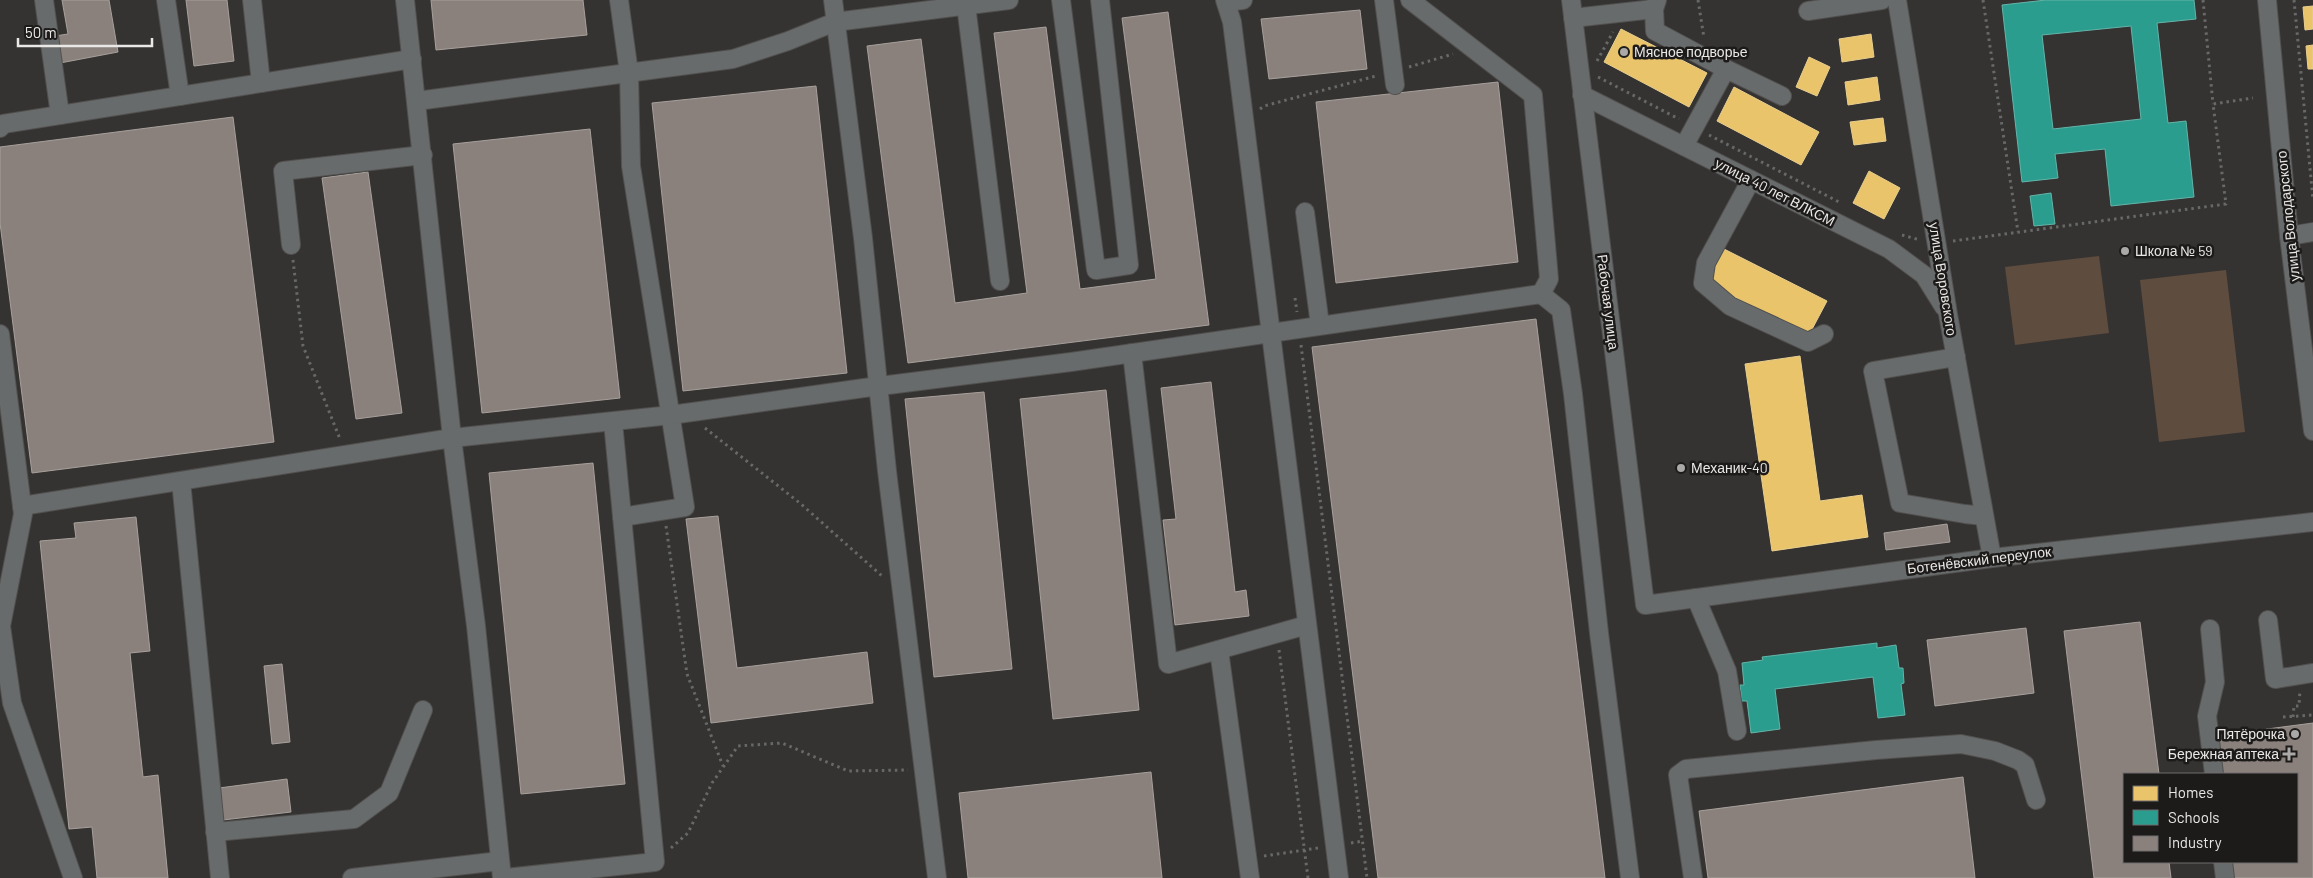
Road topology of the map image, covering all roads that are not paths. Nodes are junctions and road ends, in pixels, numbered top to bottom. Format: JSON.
{"nodes":[{"id":1,"x":44,"y":0,"type":"edge"},
{"id":2,"x":166,"y":0,"type":"edge"},
{"id":3,"x":252,"y":0,"type":"edge"},
{"id":4,"x":405,"y":0,"type":"edge"},
{"id":5,"x":619,"y":0,"type":"edge"},
{"id":6,"x":833,"y":0,"type":"edge"},
{"id":7,"x":1009,"y":0,"type":"edge"},
{"id":8,"x":1061,"y":0,"type":"edge"},
{"id":9,"x":1100,"y":0,"type":"edge"},
{"id":10,"x":1384,"y":0,"type":"edge"},
{"id":11,"x":1410,"y":0,"type":"edge"},
{"id":12,"x":1570,"y":0,"type":"edge"},
{"id":13,"x":1882,"y":0,"type":"edge"},
{"id":14,"x":1897,"y":0,"type":"edge"},
{"id":15,"x":2267,"y":0,"type":"edge"},
{"id":16,"x":1231,"y":1,"type":"edge"},
{"id":17,"x":1655,"y":4,"type":"edge"},
{"id":18,"x":966,"y":5,"type":"junction"},
{"id":19,"x":1808,"y":11,"type":"dead end"},
{"id":20,"x":1573,"y":18,"type":"junction"},
{"id":21,"x":835,"y":22,"type":"junction"},
{"id":22,"x":412,"y":59,"type":"junction"},
{"id":23,"x":1726,"y":69,"type":"junction"},
{"id":24,"x":629,"y":73,"type":"junction"},
{"id":25,"x":1395,"y":78,"type":"road end"},
{"id":26,"x":261,"y":83,"type":"junction"},
{"id":27,"x":1582,"y":95,"type":"junction"},
{"id":28,"x":180,"y":96,"type":"junction"},
{"id":29,"x":1782,"y":96,"type":"dead end"},
{"id":30,"x":417,"y":102,"type":"junction"},
{"id":31,"x":60,"y":115,"type":"junction"},
{"id":32,"x":0,"y":128,"type":"edge"},
{"id":33,"x":1684,"y":146,"type":"junction"},
{"id":34,"x":422,"y":155,"type":"junction"},
{"id":35,"x":1751,"y":180,"type":"junction"},
{"id":36,"x":1306,"y":212,"type":"dead end"},
{"id":37,"x":2313,"y":232,"type":"edge"},
{"id":38,"x":2289,"y":236,"type":"junction"},
{"id":39,"x":291,"y":244,"type":"road end"},
{"id":40,"x":1000,"y":281,"type":"dead end"},
{"id":41,"x":1541,"y":294,"type":"junction"},
{"id":42,"x":1948,"y":314,"type":"junction"},
{"id":43,"x":1320,"y":326,"type":"junction"},
{"id":44,"x":1270,"y":333,"type":"junction"},
{"id":45,"x":0,"y":334,"type":"edge"},
{"id":46,"x":1824,"y":334,"type":"dead end"},
{"id":47,"x":1132,"y":353,"type":"junction"},
{"id":48,"x":1956,"y":357,"type":"junction"},
{"id":49,"x":878,"y":386,"type":"junction"},
{"id":50,"x":679,"y":414,"type":"junction"},
{"id":51,"x":612,"y":422,"type":"junction"},
{"id":52,"x":2313,"y":432,"type":"edge"},
{"id":53,"x":452,"y":438,"type":"junction"},
{"id":54,"x":180,"y":481,"type":"junction"},
{"id":55,"x":22,"y":506,"type":"junction"},
{"id":56,"x":1984,"y":516,"type":"junction"},
{"id":57,"x":622,"y":517,"type":"junction"},
{"id":58,"x":2313,"y":522,"type":"edge"},
{"id":59,"x":1992,"y":558,"type":"junction"},
{"id":60,"x":1696,"y":598,"type":"junction"},
{"id":61,"x":1645,"y":605,"type":"joint"},
{"id":62,"x":1306,"y":619,"type":"junction"},
{"id":63,"x":2268,"y":620,"type":"dead end"},
{"id":64,"x":2210,"y":629,"type":"dead end"},
{"id":65,"x":1219,"y":650,"type":"junction"},
{"id":66,"x":2313,"y":673,"type":"edge"},
{"id":67,"x":423,"y":710,"type":"dead end"},
{"id":68,"x":1736,"y":731,"type":"dead end"},
{"id":69,"x":2214,"y":773,"type":"edge"},
{"id":70,"x":2036,"y":800,"type":"dead end"},
{"id":71,"x":215,"y":832,"type":"junction"},
{"id":72,"x":2224,"y":863,"type":"edge"},
{"id":73,"x":502,"y":872,"type":"edge"},
{"id":74,"x":72,"y":878,"type":"edge"},
{"id":75,"x":220,"y":878,"type":"edge"},
{"id":76,"x":352,"y":878,"type":"edge"},
{"id":77,"x":937,"y":878,"type":"edge"},
{"id":78,"x":1250,"y":878,"type":"edge"},
{"id":79,"x":1339,"y":878,"type":"edge"},
{"id":80,"x":1630,"y":878,"type":"edge"},
{"id":81,"x":1693,"y":878,"type":"edge"},
{"id":82,"x":2225,"y":878,"type":"edge"}],
"edges":[{"from":1,"to":31,"type":"street"},
{"from":2,"to":28,"type":"street"},
{"from":3,"to":26,"type":"street"},
{"from":4,"to":22,"type":"street"},
{"from":5,"to":24,"type":"street"},
{"from":6,"to":21,"type":"street"},
{"from":7,"to":18,"type":"street"},
{"from":8,"to":9,"type":"street"},
{"from":10,"to":25,"type":"street"},
{"from":11,"to":41,"type":"street"},
{"from":12,"to":20,"type":"street","name":"Рабочая улица"},
{"from":13,"to":19,"type":"street"},
{"from":14,"to":42,"type":"street","name":"улица Воровского"},
{"from":15,"to":38,"type":"street","name":"улица Володарского"},
{"from":16,"to":44,"type":"street"},
{"from":17,"to":20,"type":"street"},
{"from":17,"to":23,"type":"street"},
{"from":18,"to":21,"type":"street"},
{"from":18,"to":40,"type":"street"},
{"from":20,"to":27,"type":"street","name":"Рабочая улица"},
{"from":21,"to":24,"type":"street"},
{"from":21,"to":49,"type":"street"},
{"from":22,"to":26,"type":"street"},
{"from":22,"to":30,"type":"street"},
{"from":23,"to":29,"type":"street"},
{"from":23,"to":33,"type":"street"},
{"from":24,"to":30,"type":"street"},
{"from":24,"to":50,"type":"street"},
{"from":26,"to":28,"type":"street"},
{"from":27,"to":33,"type":"street","name":"улица 40 лет ВЛКСМ"},
{"from":27,"to":61,"type":"street","name":"Рабочая улица"},
{"from":28,"to":31,"type":"street"},
{"from":30,"to":34,"type":"street"},
{"from":31,"to":32,"type":"street"},
{"from":33,"to":35,"type":"street","name":"улица 40 лет ВЛКСМ"},
{"from":34,"to":39,"type":"street"},
{"from":34,"to":53,"type":"street"},
{"from":35,"to":42,"type":"street","name":"улица 40 лет ВЛКСМ"},
{"from":35,"to":46,"type":"street"},
{"from":36,"to":43,"type":"street"},
{"from":37,"to":38,"type":"street"},
{"from":38,"to":52,"type":"street","name":"улица Володарского"},
{"from":41,"to":43,"type":"street"},
{"from":41,"to":80,"type":"street"},
{"from":42,"to":48,"type":"street","name":"улица Воровского"},
{"from":43,"to":44,"type":"street"},
{"from":44,"to":47,"type":"street"},
{"from":44,"to":62,"type":"street"},
{"from":45,"to":55,"type":"street"},
{"from":47,"to":49,"type":"street"},
{"from":47,"to":65,"type":"street"},
{"from":48,"to":56,"type":"street","name":"улица Воровского"},
{"from":48,"to":56,"type":"street"},
{"from":49,"to":50,"type":"street"},
{"from":49,"to":77,"type":"street"},
{"from":50,"to":51,"type":"street"},
{"from":50,"to":57,"type":"street"},
{"from":51,"to":53,"type":"street"},
{"from":51,"to":57,"type":"street"},
{"from":53,"to":54,"type":"street"},
{"from":53,"to":73,"type":"street"},
{"from":54,"to":55,"type":"street"},
{"from":54,"to":71,"type":"street"},
{"from":55,"to":74,"type":"street"},
{"from":56,"to":59,"type":"street","name":"улица Воровского"},
{"from":57,"to":73,"type":"street"},
{"from":58,"to":59,"type":"street","name":"Ботенёвский переулок"},
{"from":59,"to":60,"type":"street","name":"Ботенёвский переулок"},
{"from":60,"to":61,"type":"street","name":"Ботенёвский переулок"},
{"from":60,"to":68,"type":"street"},
{"from":62,"to":65,"type":"street"},
{"from":62,"to":79,"type":"street"},
{"from":63,"to":66,"type":"street"},
{"from":64,"to":69,"type":"street"},
{"from":65,"to":78,"type":"street"},
{"from":67,"to":71,"type":"street"},
{"from":70,"to":81,"type":"street"},
{"from":71,"to":75,"type":"street"},
{"from":72,"to":82,"type":"street"},
{"from":73,"to":76,"type":"street"}]}
